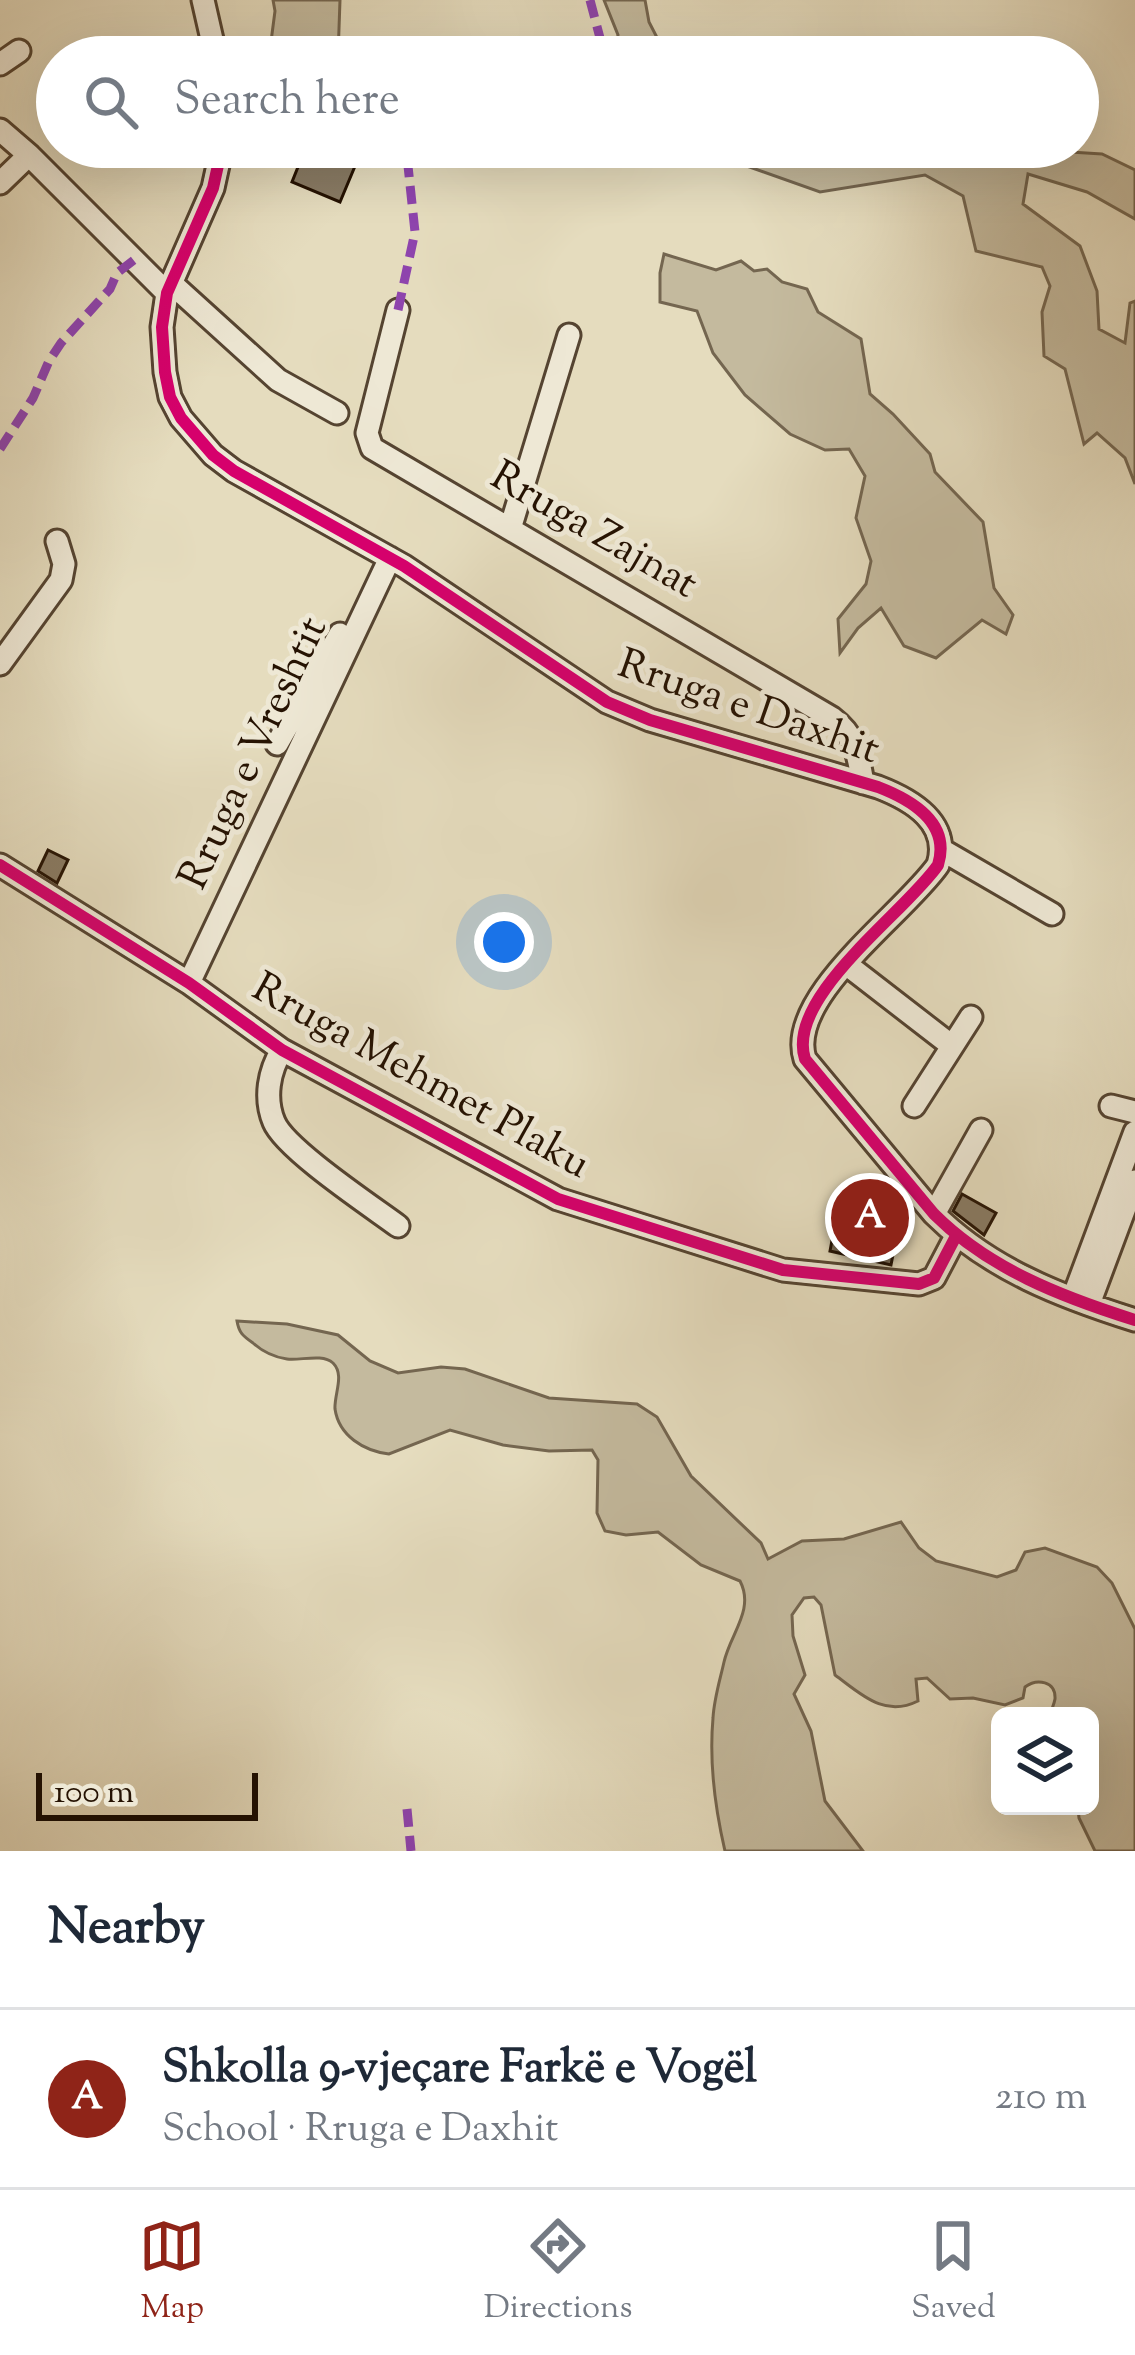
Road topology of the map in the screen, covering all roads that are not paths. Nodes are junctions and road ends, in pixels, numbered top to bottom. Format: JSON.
{"nodes":[{"id":1,"x":203,"y":0,"type":"edge"},
{"id":2,"x":211,"y":36,"type":"edge"},
{"id":3,"x":0,"y":130,"type":"edge"},
{"id":4,"x":29,"y":155,"type":"junction"},
{"id":5,"x":36,"y":162,"type":"edge"},
{"id":6,"x":43,"y":168,"type":"edge"},
{"id":7,"x":217,"y":168,"type":"edge"},
{"id":8,"x":0,"y":183,"type":"edge"},
{"id":9,"x":169,"y":288,"type":"junction"},
{"id":10,"x":398,"y":310,"type":"dead end"},
{"id":11,"x":568,"y":335,"type":"dead end"},
{"id":12,"x":337,"y":413,"type":"dead end"},
{"id":13,"x":511,"y":529,"type":"junction"},
{"id":14,"x":57,"y":541,"type":"dead end"},
{"id":15,"x":385,"y":555,"type":"junction"},
{"id":16,"x":0,"y":664,"type":"edge"},
{"id":17,"x":278,"y":744,"type":"dead end"},
{"id":18,"x":863,"y":783,"type":"junction"},
{"id":19,"x":942,"y":850,"type":"junction"},
{"id":20,"x":0,"y":865,"type":"edge"},
{"id":21,"x":1052,"y":914,"type":"dead end"},
{"id":22,"x":847,"y":964,"type":"junction"},
{"id":23,"x":189,"y":983,"type":"junction"},
{"id":24,"x":971,"y":1017,"type":"dead end"},
{"id":25,"x":952,"y":1046,"type":"junction"},
{"id":26,"x":282,"y":1050,"type":"junction"},
{"id":27,"x":914,"y":1106,"type":"dead end"},
{"id":28,"x":1112,"y":1106,"type":"dead end"},
{"id":29,"x":1135,"y":1112,"type":"edge"},
{"id":30,"x":981,"y":1130,"type":"dead end"},
{"id":31,"x":1135,"y":1132,"type":"edge"},
{"id":32,"x":1135,"y":1181,"type":"edge"},
{"id":33,"x":934,"y":1214,"type":"junction"},
{"id":34,"x":398,"y":1226,"type":"dead end"},
{"id":35,"x":956,"y":1236,"type":"junction"},
{"id":36,"x":1081,"y":1301,"type":"junction"},
{"id":37,"x":1135,"y":1320,"type":"edge"}],
"edges":[{"from":1,"to":2,"type":"street"},
{"from":3,"to":4,"type":"street"},
{"from":4,"to":5,"type":"street"},
{"from":4,"to":8,"type":"street"},
{"from":6,"to":9,"type":"street"},
{"from":7,"to":9,"type":"street","name":"Rruga e Daxhit"},
{"from":9,"to":12,"type":"street"},
{"from":9,"to":15,"type":"street","name":"Rruga e Daxhit"},
{"from":10,"to":13,"type":"street","name":"Rruga Zajnat"},
{"from":11,"to":13,"type":"street"},
{"from":13,"to":18,"type":"street","name":"Rruga Zajnat"},
{"from":14,"to":16,"type":"street"},
{"from":15,"to":17,"type":"street"},
{"from":15,"to":18,"type":"street","name":"Rruga e Daxhit"},
{"from":15,"to":23,"type":"street","name":"Rruga e Vreshtit"},
{"from":18,"to":19,"type":"street","name":"Rruga e Daxhit"},
{"from":19,"to":21,"type":"street"},
{"from":19,"to":22,"type":"street"},
{"from":20,"to":23,"type":"street","name":"Rruga Mehmet Plaku"},
{"from":22,"to":25,"type":"street"},
{"from":22,"to":33,"type":"street"},
{"from":23,"to":26,"type":"street","name":"Rruga Mehmet Plaku"},
{"from":24,"to":25,"type":"street"},
{"from":25,"to":27,"type":"street"},
{"from":26,"to":34,"type":"street"},
{"from":26,"to":35,"type":"street","name":"Rruga Mehmet Plaku"},
{"from":28,"to":29,"type":"street"},
{"from":30,"to":33,"type":"street"},
{"from":31,"to":36,"type":"street"},
{"from":32,"to":36,"type":"street"},
{"from":33,"to":35,"type":"street"},
{"from":35,"to":36,"type":"street"},
{"from":36,"to":37,"type":"street"}]}
